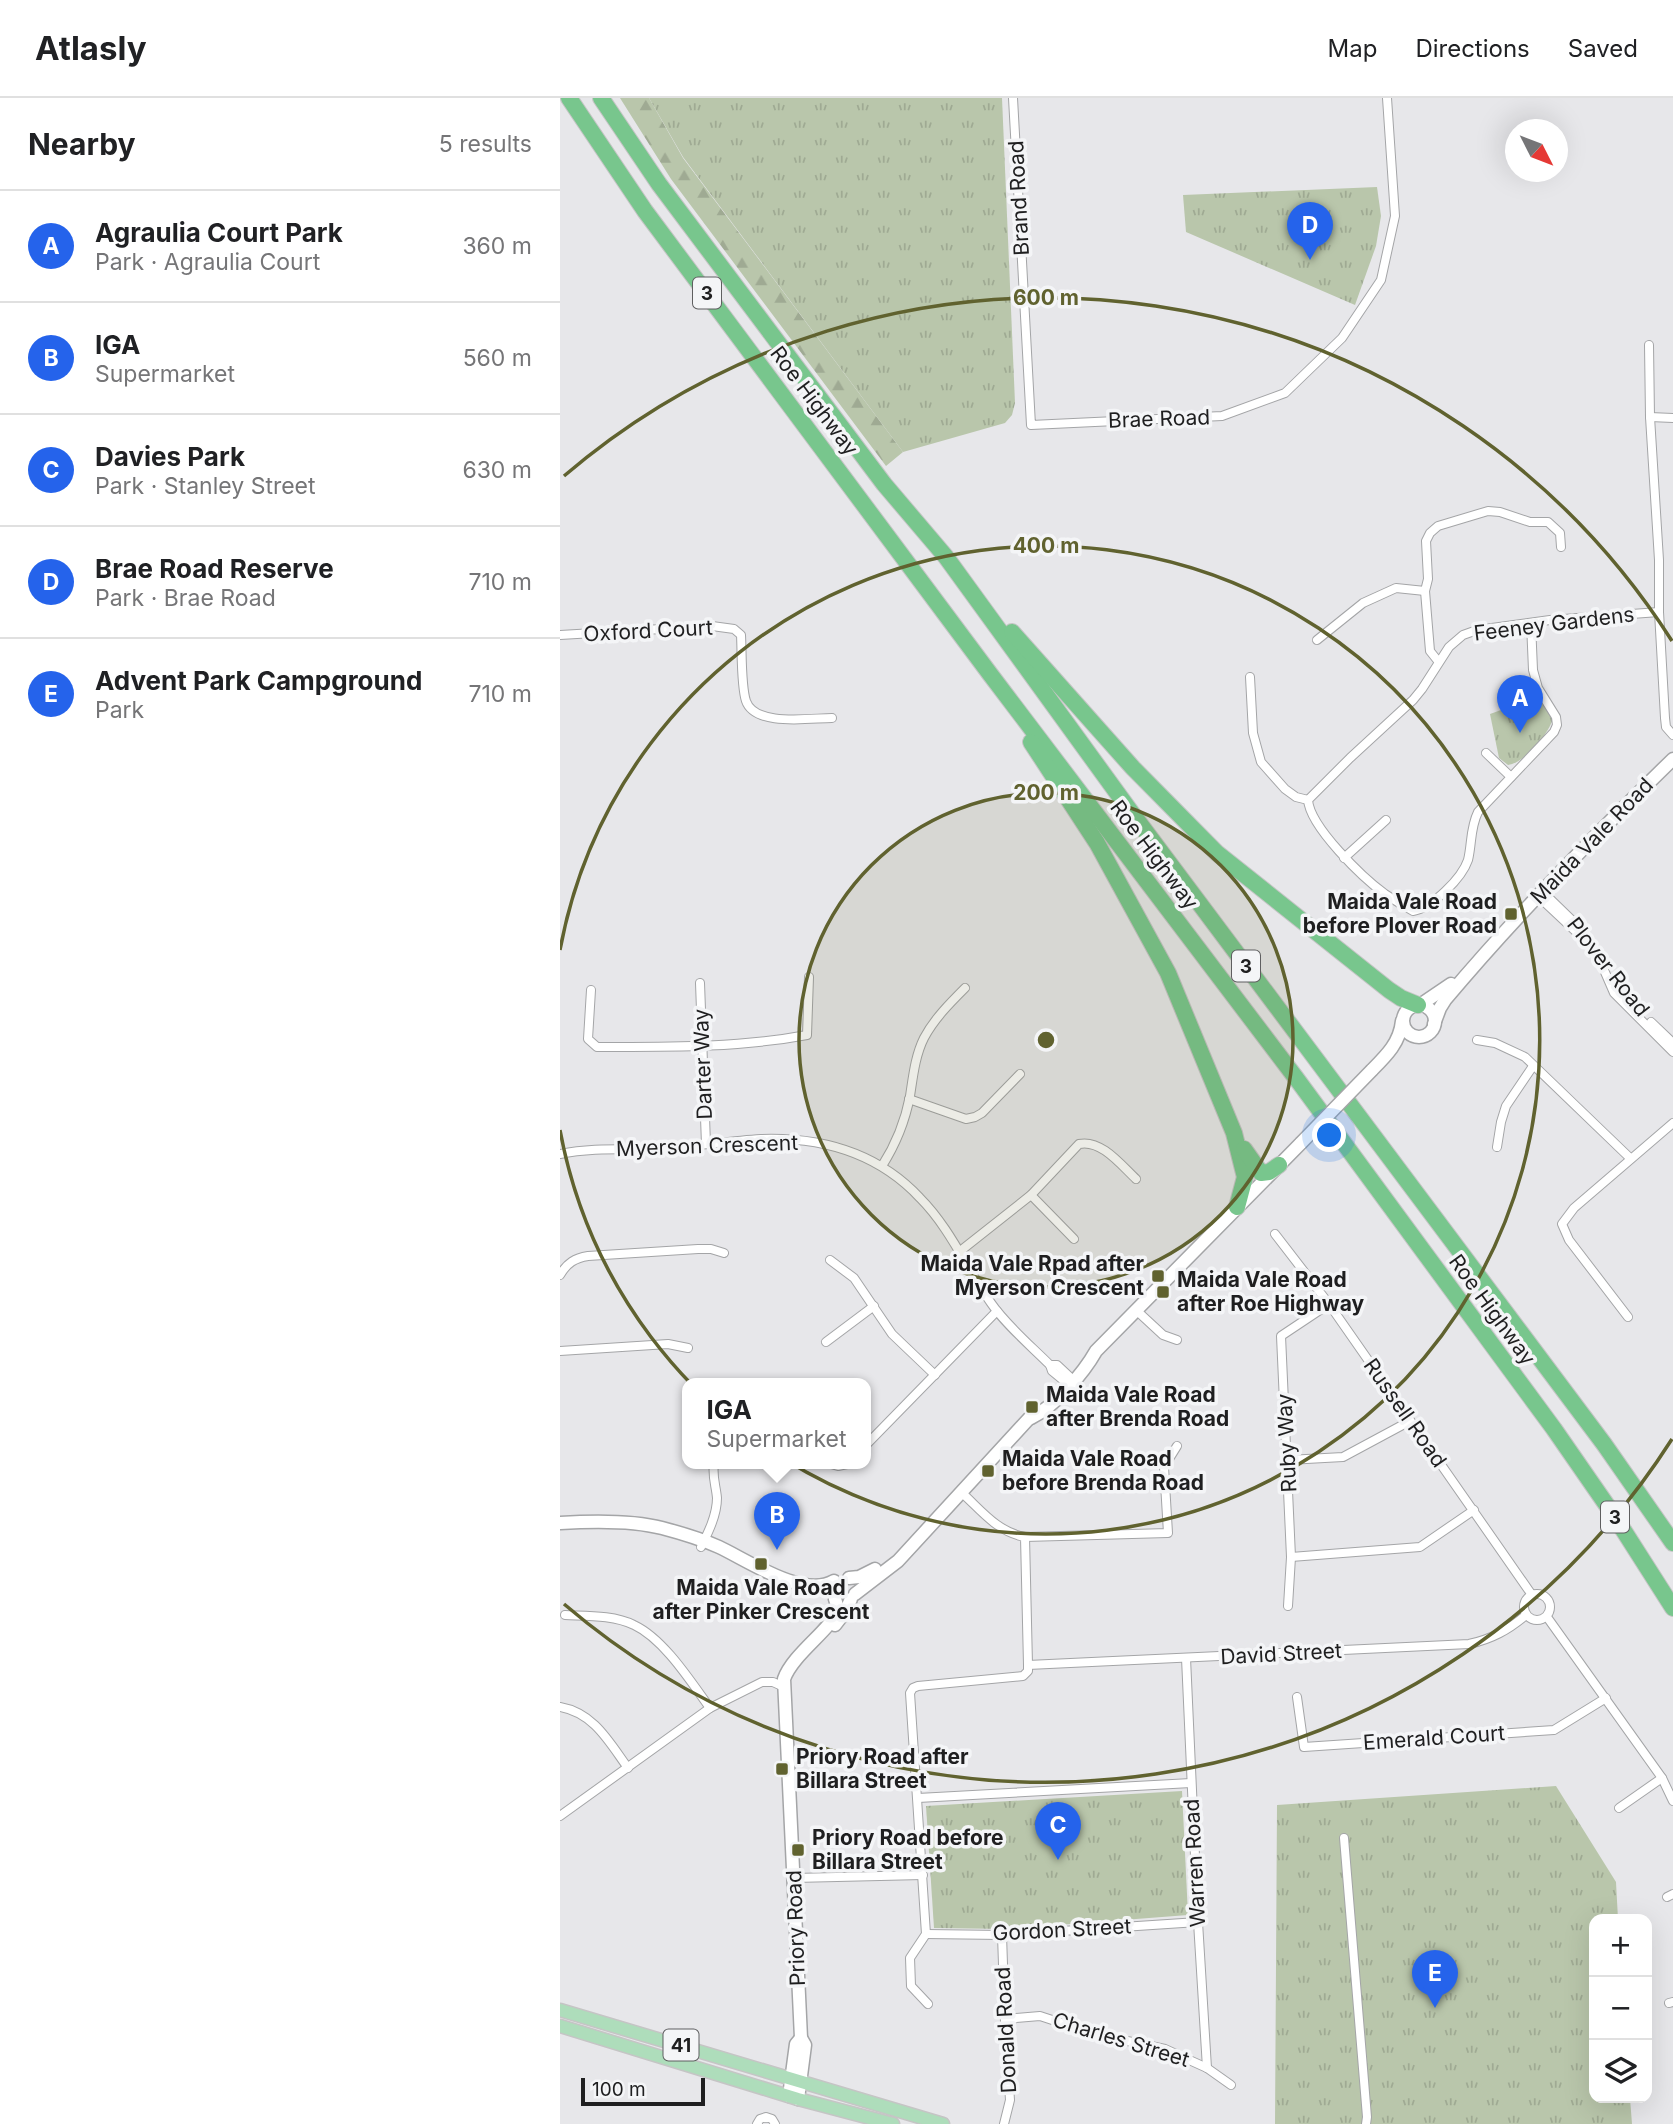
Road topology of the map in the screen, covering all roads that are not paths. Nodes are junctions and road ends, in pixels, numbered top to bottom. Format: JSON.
{"nodes":[{"id":1,"x":569,"y":98,"type":"edge"},
{"id":2,"x":601,"y":98,"type":"edge"},
{"id":3,"x":1013,"y":98,"type":"edge"},
{"id":4,"x":1387,"y":98,"type":"edge"},
{"id":5,"x":1650,"y":345,"type":"dead end"},
{"id":6,"x":1650,"y":418,"type":"junction"},
{"id":7,"x":1673,"y":418,"type":"edge"},
{"id":8,"x":1031,"y":425,"type":"joint"},
{"id":9,"x":1561,"y":547,"type":"dead end"},
{"id":10,"x":946,"y":556,"type":"junction"},
{"id":11,"x":1425,"y":591,"type":"junction"},
{"id":12,"x":1659,"y":612,"type":"junction"},
{"id":13,"x":1531,"y":622,"type":"junction"},
{"id":14,"x":560,"y":635,"type":"edge"},
{"id":15,"x":1317,"y":640,"type":"dead end"},
{"id":16,"x":1438,"y":661,"type":"junction"},
{"id":17,"x":990,"y":674,"type":"junction"},
{"id":18,"x":1250,"y":677,"type":"dead end"},
{"id":19,"x":832,"y":718,"type":"dead end"},
{"id":20,"x":1665,"y":718,"type":"junction"},
{"id":21,"x":1673,"y":727,"type":"edge"},
{"id":22,"x":1673,"y":736,"type":"edge"},
{"id":23,"x":1486,"y":753,"type":"dead end"},
{"id":24,"x":1673,"y":759,"type":"edge"},
{"id":25,"x":1511,"y":777,"type":"junction"},
{"id":26,"x":1308,"y":800,"type":"junction"},
{"id":27,"x":1386,"y":820,"type":"dead end"},
{"id":28,"x":1344,"y":858,"type":"junction"},
{"id":29,"x":1540,"y":894,"type":"junction"},
{"id":30,"x":1483,"y":955,"type":"junction"},
{"id":31,"x":809,"y":977,"type":"dead end"},
{"id":32,"x":700,"y":983,"type":"dead end"},
{"id":33,"x":965,"y":988,"type":"dead end"},
{"id":34,"x":591,"y":990,"type":"dead end"},
{"id":35,"x":1419,"y":1005,"type":"junction"},
{"id":36,"x":1402,"y":1020,"type":"junction"},
{"id":37,"x":1434,"y":1024,"type":"junction"},
{"id":38,"x":1424,"y":1036,"type":"junction"},
{"id":39,"x":1476,"y":1040,"type":"dead end"},
{"id":40,"x":1671,"y":1044,"type":"edge"},
{"id":41,"x":702,"y":1047,"type":"junction"},
{"id":42,"x":1384,"y":1058,"type":"junction"},
{"id":43,"x":1533,"y":1066,"type":"junction"},
{"id":44,"x":1020,"y":1074,"type":"dead end"},
{"id":45,"x":909,"y":1099,"type":"junction"},
{"id":46,"x":1673,"y":1123,"type":"edge"},
{"id":47,"x":1234,"y":1132,"type":"junction"},
{"id":48,"x":706,"y":1144,"type":"junction"},
{"id":49,"x":1497,"y":1147,"type":"dead end"},
{"id":50,"x":560,"y":1154,"type":"edge"},
{"id":51,"x":1630,"y":1158,"type":"junction"},
{"id":52,"x":1279,"y":1165,"type":"junction"},
{"id":53,"x":882,"y":1166,"type":"junction"},
{"id":54,"x":1136,"y":1179,"type":"dead end"},
{"id":55,"x":1031,"y":1195,"type":"junction"},
{"id":56,"x":1237,"y":1207,"type":"junction"},
{"id":57,"x":1275,"y":1234,"type":"dead end"},
{"id":58,"x":1074,"y":1239,"type":"dead end"},
{"id":59,"x":959,"y":1252,"type":"junction"},
{"id":60,"x":724,"y":1253,"type":"dead end"},
{"id":61,"x":830,"y":1260,"type":"dead end"},
{"id":62,"x":560,"y":1275,"type":"edge"},
{"id":63,"x":1329,"y":1304,"type":"junction"},
{"id":64,"x":874,"y":1306,"type":"junction"},
{"id":65,"x":1136,"y":1310,"type":"junction"},
{"id":66,"x":997,"y":1311,"type":"junction"},
{"id":67,"x":1628,"y":1317,"type":"dead end"},
{"id":68,"x":1177,"y":1340,"type":"dead end"},
{"id":69,"x":827,"y":1342,"type":"dead end"},
{"id":70,"x":688,"y":1349,"type":"dead end"},
{"id":71,"x":560,"y":1351,"type":"edge"},
{"id":72,"x":935,"y":1375,"type":"junction"},
{"id":73,"x":1068,"y":1381,"type":"junction"},
{"id":74,"x":1410,"y":1421,"type":"junction"},
{"id":75,"x":1554,"y":1429,"type":"junction"},
{"id":76,"x":871,"y":1440,"type":"edge"},
{"id":77,"x":1177,"y":1446,"type":"dead end"},
{"id":78,"x":1288,"y":1460,"type":"junction"},
{"id":79,"x":713,"y":1469,"type":"edge"},
{"id":80,"x":961,"y":1492,"type":"junction"},
{"id":81,"x":1474,"y":1510,"type":"junction"},
{"id":82,"x":937,"y":1517,"type":"junction"},
{"id":83,"x":560,"y":1523,"type":"edge"},
{"id":84,"x":1025,"y":1537,"type":"junction"},
{"id":85,"x":1672,"y":1542,"type":"edge"},
{"id":86,"x":702,"y":1544,"type":"junction"},
{"id":87,"x":1291,"y":1557,"type":"junction"},
{"id":88,"x":849,"y":1578,"type":"junction"},
{"id":89,"x":834,"y":1581,"type":"junction"},
{"id":90,"x":1532,"y":1595,"type":"junction"},
{"id":91,"x":853,"y":1597,"type":"junction"},
{"id":92,"x":835,"y":1598,"type":"junction"},
{"id":93,"x":1288,"y":1606,"type":"dead end"},
{"id":94,"x":1673,"y":1608,"type":"edge"},
{"id":95,"x":565,"y":1615,"type":"dead end"},
{"id":96,"x":1526,"y":1615,"type":"junction"},
{"id":97,"x":1547,"y":1617,"type":"junction"},
{"id":98,"x":1673,"y":1620,"type":"edge"},
{"id":99,"x":800,"y":1654,"type":"junction"},
{"id":100,"x":1186,"y":1658,"type":"junction"},
{"id":101,"x":1028,"y":1665,"type":"junction"},
{"id":102,"x":784,"y":1687,"type":"junction"},
{"id":103,"x":1297,"y":1697,"type":"dead end"},
{"id":104,"x":1605,"y":1698,"type":"junction"},
{"id":105,"x":560,"y":1707,"type":"edge"},
{"id":106,"x":710,"y":1708,"type":"junction"},
{"id":107,"x":628,"y":1768,"type":"junction"},
{"id":108,"x":1662,"y":1778,"type":"junction"},
{"id":109,"x":1191,"y":1783,"type":"junction"},
{"id":110,"x":918,"y":1798,"type":"junction"},
{"id":111,"x":1673,"y":1801,"type":"edge"},
{"id":112,"x":1619,"y":1808,"type":"dead end"},
{"id":113,"x":560,"y":1815,"type":"edge"},
{"id":114,"x":1344,"y":1838,"type":"dead end"},
{"id":115,"x":923,"y":1875,"type":"junction"},
{"id":116,"x":794,"y":1878,"type":"junction"},
{"id":117,"x":1198,"y":1922,"type":"junction"},
{"id":118,"x":926,"y":1934,"type":"junction"},
{"id":119,"x":1002,"y":1935,"type":"junction"},
{"id":120,"x":928,"y":2004,"type":"dead end"},
{"id":121,"x":560,"y":2010,"type":"edge"},
{"id":122,"x":1005,"y":2023,"type":"junction"},
{"id":123,"x":560,"y":2026,"type":"edge"},
{"id":124,"x":1207,"y":2067,"type":"junction"},
{"id":125,"x":797,"y":2080,"type":"junction"},
{"id":126,"x":1231,"y":2085,"type":"dead end"},
{"id":127,"x":794,"y":2097,"type":"junction"},
{"id":128,"x":757,"y":2124,"type":"edge"},
{"id":129,"x":775,"y":2124,"type":"edge"},
{"id":130,"x":892,"y":2124,"type":"edge"},
{"id":131,"x":943,"y":2124,"type":"edge"},
{"id":132,"x":1004,"y":2124,"type":"edge"},
{"id":133,"x":1366,"y":2124,"type":"edge"}],
"edges":[{"from":1,"to":17,"type":"highway","name":"Roe Highway","number":"3"},
{"from":2,"to":10,"type":"highway","name":"Roe Highway","number":"3"},
{"from":3,"to":8,"type":"street","name":"Brand Road"},
{"from":4,"to":8,"type":"street","name":"Brae Road"},
{"from":5,"to":6,"type":"street"},
{"from":6,"to":7,"type":"street"},
{"from":6,"to":12,"type":"street"},
{"from":9,"to":11,"type":"street"},
{"from":10,"to":35,"type":"highway"},
{"from":10,"to":85,"type":"highway","name":"Roe Highway","number":"3"},
{"from":11,"to":15,"type":"street"},
{"from":11,"to":16,"type":"street"},
{"from":12,"to":13,"type":"street","name":"Feeney Gardens"},
{"from":12,"to":20,"type":"street"},
{"from":13,"to":16,"type":"street","name":"Feeney Gardens"},
{"from":13,"to":25,"type":"street"},
{"from":14,"to":19,"type":"street","name":"Oxford Court"},
{"from":16,"to":26,"type":"street","name":"Feeney Gardens"},
{"from":17,"to":47,"type":"highway"},
{"from":17,"to":75,"type":"highway","name":"Roe Highway","number":"3"},
{"from":18,"to":26,"type":"street"},
{"from":20,"to":21,"type":"street"},
{"from":20,"to":22,"type":"street"},
{"from":23,"to":25,"type":"street"},
{"from":24,"to":29,"type":"main road","name":"Maida Vale Road"},
{"from":25,"to":28,"type":"street"},
{"from":26,"to":28,"type":"street"},
{"from":27,"to":28,"type":"street"},
{"from":29,"to":30,"type":"main road","name":"Maida Vale Road"},
{"from":29,"to":40,"type":"street","name":"Plover Road"},
{"from":30,"to":35,"type":"main road","name":"Maida Vale Road"},
{"from":30,"to":37,"type":"main road","name":"Maida Vale Road"},
{"from":31,"to":41,"type":"street"},
{"from":32,"to":41,"type":"street","name":"Darter Way"},
{"from":33,"to":45,"type":"street"},
{"from":34,"to":41,"type":"street"},
{"from":35,"to":36,"type":"main road"},
{"from":35,"to":37,"type":"main road"},
{"from":36,"to":38,"type":"main road"},
{"from":36,"to":42,"type":"main road"},
{"from":37,"to":38,"type":"main road"},
{"from":38,"to":42,"type":"main road"},
{"from":39,"to":43,"type":"street"},
{"from":41,"to":48,"type":"street","name":"Darter Way"},
{"from":42,"to":52,"type":"main road","bridge":true},
{"from":43,"to":49,"type":"street"},
{"from":43,"to":51,"type":"street"},
{"from":44,"to":45,"type":"street"},
{"from":45,"to":53,"type":"street"},
{"from":46,"to":51,"type":"street"},
{"from":47,"to":52,"type":"highway"},
{"from":47,"to":56,"type":"highway"},
{"from":48,"to":50,"type":"street","name":"Myerson Crescent"},
{"from":48,"to":53,"type":"street","name":"Myerson Crescent"},
{"from":51,"to":67,"type":"street"},
{"from":52,"to":56,"type":"main road"},
{"from":53,"to":59,"type":"street","name":"Myerson Crescent"},
{"from":54,"to":55,"type":"street"},
{"from":55,"to":58,"type":"street"},
{"from":55,"to":59,"type":"street"},
{"from":56,"to":65,"type":"main road"},
{"from":57,"to":63,"type":"street","name":"Russell Road"},
{"from":59,"to":66,"type":"street","name":"Myerson Crescent"},
{"from":60,"to":62,"type":"street"},
{"from":61,"to":64,"type":"street"},
{"from":63,"to":74,"type":"street","name":"Russell Road"},
{"from":63,"to":78,"type":"street","name":"Ruby Way"},
{"from":64,"to":69,"type":"street"},
{"from":64,"to":72,"type":"street"},
{"from":65,"to":68,"type":"street"},
{"from":65,"to":73,"type":"main road"},
{"from":66,"to":72,"type":"street"},
{"from":66,"to":73,"type":"street","name":"Myerson Crescent"},
{"from":70,"to":71,"type":"street"},
{"from":72,"to":76,"type":"street"},
{"from":73,"to":80,"type":"main road"},
{"from":74,"to":78,"type":"street"},
{"from":74,"to":81,"type":"street","name":"Russell Road"},
{"from":75,"to":94,"type":"highway","name":"Roe Highway","number":"3"},
{"from":75,"to":98,"type":"highway"},
{"from":77,"to":84,"type":"street"},
{"from":78,"to":87,"type":"street","name":"Ruby Way"},
{"from":79,"to":86,"type":"street"},
{"from":80,"to":82,"type":"main road"},
{"from":80,"to":84,"type":"street"},
{"from":81,"to":87,"type":"street"},
{"from":81,"to":90,"type":"street","name":"Russell Road"},
{"from":82,"to":88,"type":"main road"},
{"from":82,"to":91,"type":"main road"},
{"from":83,"to":86,"type":"main road"},
{"from":84,"to":101,"type":"street"},
{"from":86,"to":89,"type":"main road"},
{"from":86,"to":92,"type":"main road"},
{"from":87,"to":93,"type":"street","name":"Ruby Way"},
{"from":88,"to":89,"type":"main road"},
{"from":88,"to":91,"type":"main road"},
{"from":89,"to":92,"type":"main road"},
{"from":90,"to":96,"type":"street"},
{"from":90,"to":97,"type":"street"},
{"from":91,"to":92,"type":"main road"},
{"from":91,"to":99,"type":"main road","name":"Priory Road"},
{"from":92,"to":99,"type":"main road","name":"Priory Road"},
{"from":95,"to":106,"type":"street"},
{"from":96,"to":97,"type":"street"},
{"from":96,"to":100,"type":"street","name":"David Street"},
{"from":97,"to":104,"type":"street"},
{"from":99,"to":102,"type":"main road","name":"Priory Road"},
{"from":100,"to":101,"type":"street","name":"David Street"},
{"from":100,"to":109,"type":"street","name":"Warren Road"},
{"from":101,"to":110,"type":"street"},
{"from":102,"to":106,"type":"street"},
{"from":102,"to":116,"type":"main road","name":"Priory Road"},
{"from":103,"to":104,"type":"street","name":"Emerald Court"},
{"from":104,"to":108,"type":"street"},
{"from":105,"to":107,"type":"street"},
{"from":106,"to":107,"type":"street"},
{"from":107,"to":113,"type":"street"},
{"from":108,"to":111,"type":"street"},
{"from":108,"to":112,"type":"street"},
{"from":109,"to":110,"type":"street"},
{"from":109,"to":117,"type":"street","name":"Warren Road"},
{"from":110,"to":115,"type":"street"},
{"from":114,"to":133,"type":"street"},
{"from":115,"to":116,"type":"street"},
{"from":115,"to":118,"type":"street"},
{"from":116,"to":125,"type":"main road","name":"Priory Road"},
{"from":117,"to":119,"type":"street","name":"Gordon Street"},
{"from":117,"to":124,"type":"street","name":"Warren Road"},
{"from":118,"to":119,"type":"street","name":"Gordon Street"},
{"from":118,"to":120,"type":"street"},
{"from":119,"to":122,"type":"street","name":"Donald Road"},
{"from":121,"to":125,"type":"main road","number":"41"},
{"from":122,"to":124,"type":"street","name":"Charles Street"},
{"from":122,"to":132,"type":"street","name":"Donald Road"},
{"from":123,"to":127,"type":"main road","number":"41"},
{"from":124,"to":126,"type":"street","name":"Charles Street"},
{"from":125,"to":127,"type":"main road","name":"Priory Road"},
{"from":125,"to":131,"type":"main road","number":"41"},
{"from":127,"to":130,"type":"main road","number":"41"},
{"from":128,"to":129,"type":"street"}]}
